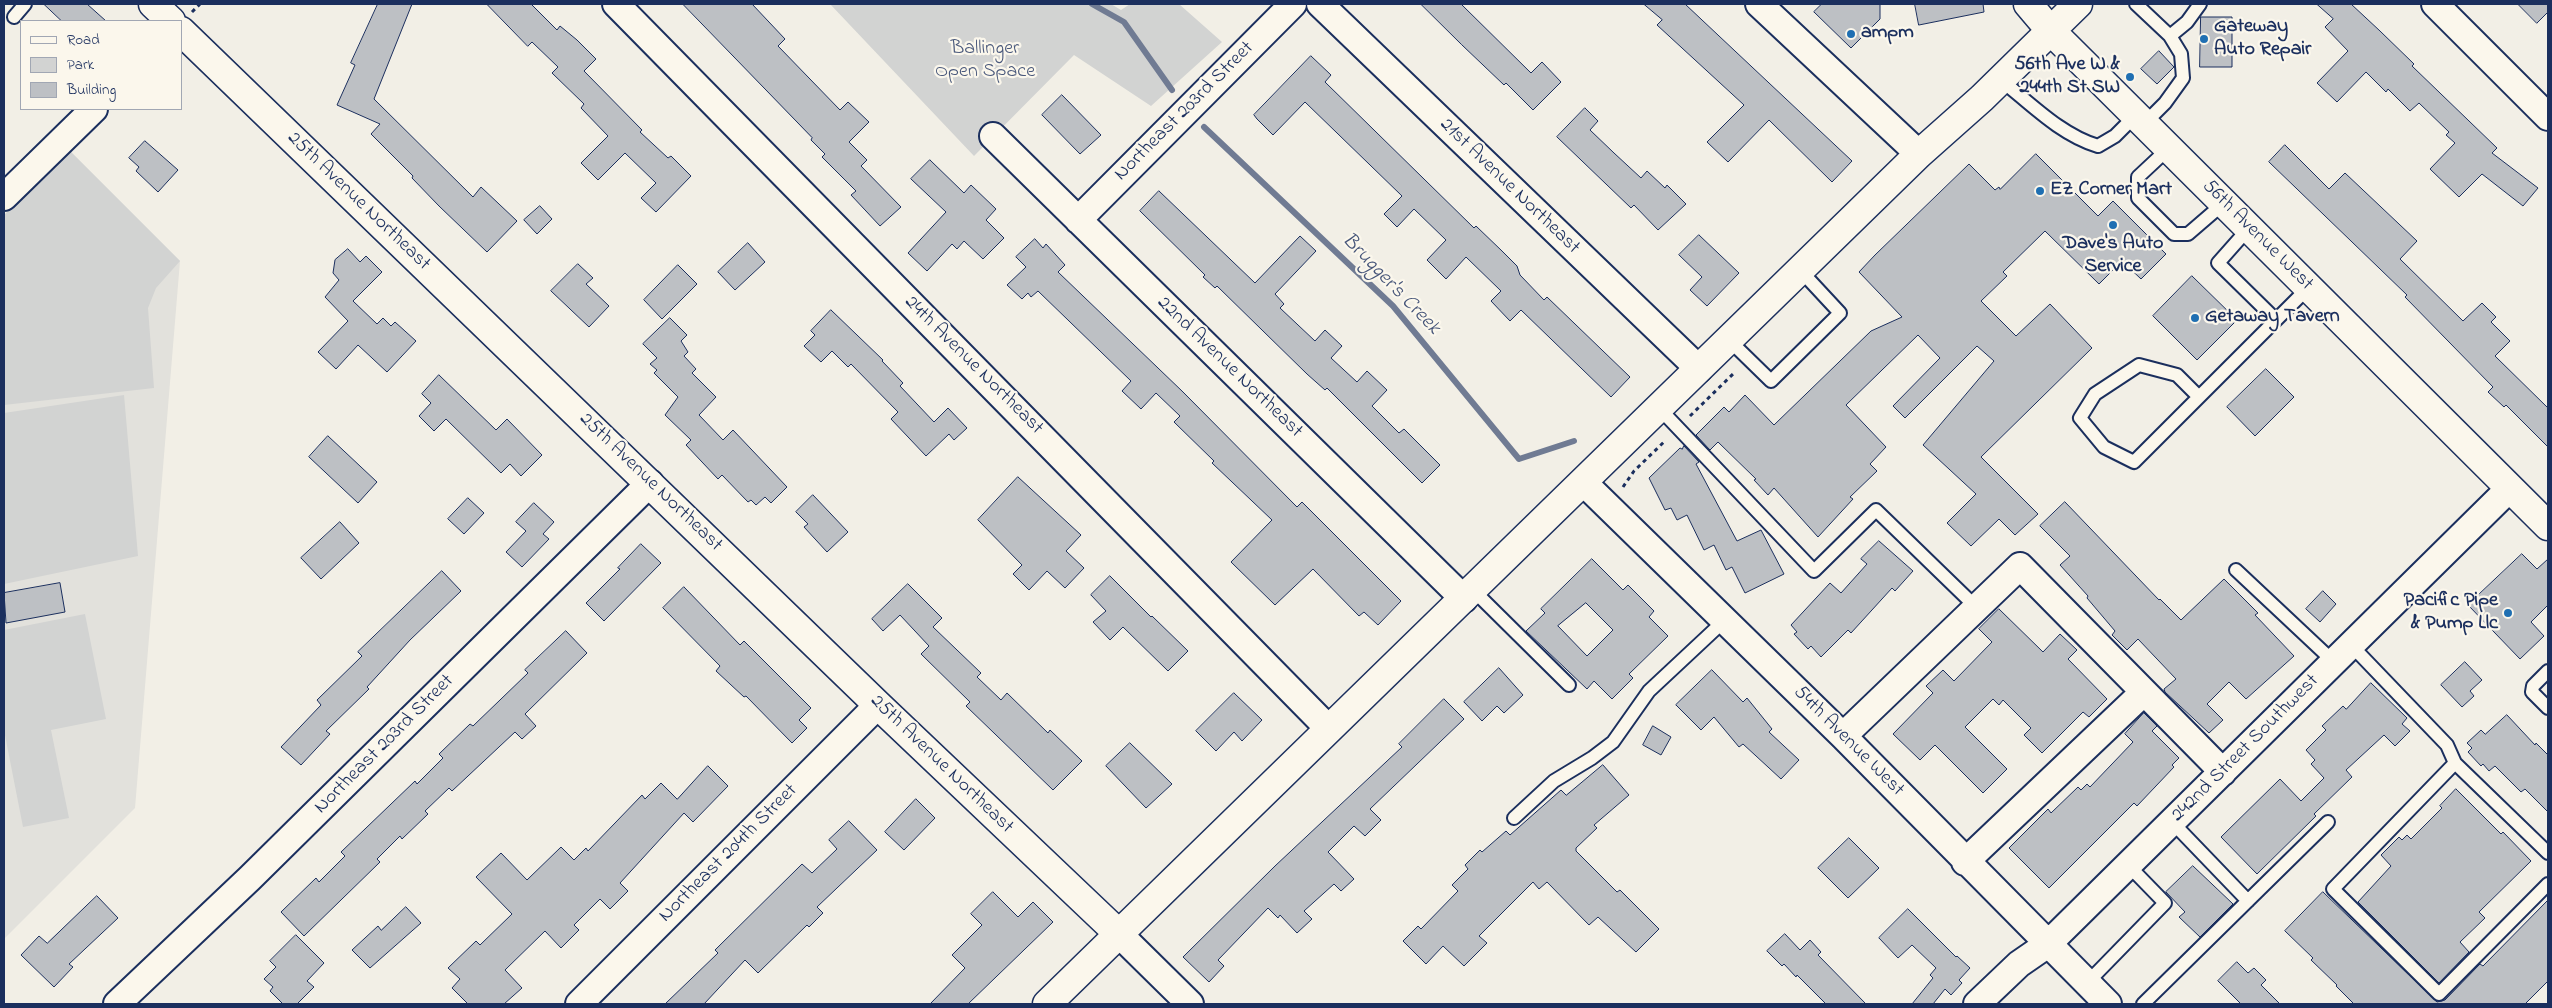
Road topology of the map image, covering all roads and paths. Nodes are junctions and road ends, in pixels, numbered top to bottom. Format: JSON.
{"nodes":[{"id":1,"x":25,"y":4,"type":"edge"},
{"id":2,"x":153,"y":4,"type":"edge"},
{"id":3,"x":616,"y":4,"type":"edge"},
{"id":4,"x":1293,"y":4,"type":"edge"},
{"id":5,"x":1320,"y":4,"type":"edge"},
{"id":6,"x":1759,"y":4,"type":"edge"},
{"id":7,"x":2028,"y":4,"type":"edge"},
{"id":8,"x":2078,"y":4,"type":"edge"},
{"id":9,"x":2136,"y":4,"type":"edge"},
{"id":10,"x":2200,"y":4,"type":"edge"},
{"id":11,"x":2435,"y":4,"type":"edge"},
{"id":12,"x":14,"y":18,"type":"dead end"},
{"id":13,"x":170,"y":20,"type":"edge"},
{"id":14,"x":2050,"y":30,"type":"junction"},
{"id":15,"x":182,"y":32,"type":"edge"},
{"id":16,"x":2170,"y":36,"type":"junction"},
{"id":17,"x":2000,"y":80,"type":"junction"},
{"id":18,"x":93,"y":110,"type":"edge"},
{"id":19,"x":2548,"y":117,"type":"edge"},
{"id":20,"x":2140,"y":120,"type":"junction"},
{"id":21,"x":993,"y":136,"type":"dead end"},
{"id":22,"x":2169,"y":148,"type":"junction"},
{"id":23,"x":1919,"y":154,"type":"junction"},
{"id":24,"x":4,"y":197,"type":"edge"},
{"id":25,"x":2224,"y":203,"type":"junction"},
{"id":26,"x":1078,"y":220,"type":"junction"},
{"id":27,"x":2249,"y":228,"type":"junction"},
{"id":28,"x":1801,"y":271,"type":"junction"},
{"id":29,"x":2308,"y":287,"type":"junction"},
{"id":30,"x":2276,"y":320,"type":"junction"},
{"id":31,"x":1729,"y":340,"type":"junction"},
{"id":32,"x":1699,"y":370,"type":"junction"},
{"id":33,"x":2199,"y":397,"type":"junction"},
{"id":34,"x":1659,"y":408,"type":"junction"},
{"id":35,"x":650,"y":483,"type":"junction"},
{"id":36,"x":1584,"y":483,"type":"junction"},
{"id":37,"x":2510,"y":488,"type":"junction"},
{"id":38,"x":2548,"y":526,"type":"edge"},
{"id":39,"x":2236,"y":570,"type":"dead end"},
{"id":40,"x":1469,"y":594,"type":"junction"},
{"id":41,"x":1977,"y":608,"type":"junction"},
{"id":42,"x":1725,"y":620,"type":"junction"},
{"id":43,"x":2342,"y":654,"type":"junction"},
{"id":44,"x":2548,"y":671,"type":"edge"},
{"id":45,"x":1568,"y":685,"type":"dead end"},
{"id":46,"x":2144,"y":692,"type":"junction"},
{"id":47,"x":878,"y":705,"type":"junction"},
{"id":48,"x":2548,"y":708,"type":"edge"},
{"id":49,"x":1329,"y":729,"type":"junction"},
{"id":50,"x":1843,"y":736,"type":"junction"},
{"id":51,"x":2456,"y":763,"type":"junction"},
{"id":52,"x":2223,"y":772,"type":"junction"},
{"id":53,"x":1514,"y":818,"type":"dead end"},
{"id":54,"x":2172,"y":822,"type":"junction"},
{"id":55,"x":2328,"y":822,"type":"dead end"},
{"id":56,"x":2548,"y":853,"type":"edge"},
{"id":57,"x":1965,"y":862,"type":"junction"},
{"id":58,"x":2128,"y":865,"type":"junction"},
{"id":59,"x":2548,"y":884,"type":"edge"},
{"id":60,"x":2248,"y":901,"type":"junction"},
{"id":61,"x":1119,"y":934,"type":"junction"},
{"id":62,"x":2048,"y":944,"type":"junction"},
{"id":63,"x":2087,"y":983,"type":"junction"},
{"id":64,"x":117,"y":1004,"type":"edge"},
{"id":65,"x":580,"y":1004,"type":"edge"},
{"id":66,"x":1047,"y":1004,"type":"edge"},
{"id":67,"x":1190,"y":1004,"type":"edge"},
{"id":68,"x":1977,"y":1004,"type":"edge"},
{"id":69,"x":2108,"y":1004,"type":"edge"},
{"id":70,"x":2143,"y":1004,"type":"edge"}],
"edges":[{"from":1,"to":12,"type":"lane"},
{"from":2,"to":13,"type":"main road"},
{"from":3,"to":49,"type":"street","name":"24th Avenue Northeast"},
{"from":4,"to":26,"type":"street","name":"Northeast 203rd Street"},
{"from":5,"to":32,"type":"street","name":"21st Avenue Northeast"},
{"from":6,"to":23,"type":"street"},
{"from":7,"to":14,"type":"main road","name":"56th Avenue West"},
{"from":8,"to":14,"type":"main road"},
{"from":9,"to":16,"type":"lane"},
{"from":10,"to":16,"type":"lane"},
{"from":11,"to":19,"type":"street"},
{"from":14,"to":17,"type":"main road"},
{"from":14,"to":20,"type":"main road","name":"56th Avenue West"},
{"from":15,"to":35,"type":"main road","name":"25th Avenue Northeast"},
{"from":16,"to":20,"type":"lane"},
{"from":17,"to":20,"type":"lane"},
{"from":17,"to":23,"type":"main road"},
{"from":18,"to":24,"type":"street"},
{"from":20,"to":22,"type":"main road","name":"56th Avenue West"},
{"from":21,"to":26,"type":"street","name":"22nd Avenue Northeast"},
{"from":22,"to":25,"type":"main road","name":"56th Avenue West"},
{"from":22,"to":25,"type":"lane"},
{"from":23,"to":28,"type":"main road"},
{"from":25,"to":27,"type":"main road","name":"56th Avenue West"},
{"from":26,"to":40,"type":"street","name":"22nd Avenue Northeast"},
{"from":27,"to":29,"type":"main road","name":"56th Avenue West"},
{"from":27,"to":30,"type":"lane"},
{"from":28,"to":31,"type":"main road"},
{"from":28,"to":31,"type":"lane"},
{"from":29,"to":30,"type":"lane"},
{"from":29,"to":37,"type":"main road","name":"56th Avenue West"},
{"from":30,"to":33,"type":"lane"},
{"from":31,"to":32,"type":"main road"},
{"from":32,"to":34,"type":"main road"},
{"from":33,"to":33,"type":"lane"},
{"from":34,"to":36,"type":"main road"},
{"from":34,"to":41,"type":"lane"},
{"from":35,"to":47,"type":"main road","name":"25th Avenue Northeast"},
{"from":35,"to":64,"type":"street","name":"Northeast 203rd Street"},
{"from":36,"to":40,"type":"main road"},
{"from":36,"to":42,"type":"street","name":"54th Avenue West"},
{"from":37,"to":38,"type":"main road","name":"56th Avenue West"},
{"from":37,"to":43,"type":"street","name":"242nd Street Southwest"},
{"from":39,"to":43,"type":"lane"},
{"from":40,"to":45,"type":"lane"},
{"from":40,"to":49,"type":"main road"},
{"from":41,"to":46,"type":"street"},
{"from":41,"to":50,"type":"street"},
{"from":42,"to":50,"type":"street","name":"54th Avenue West"},
{"from":42,"to":53,"type":"lane"},
{"from":43,"to":51,"type":"lane"},
{"from":43,"to":52,"type":"street","name":"242nd Street Southwest"},
{"from":44,"to":48,"type":"lane"},
{"from":46,"to":52,"type":"street"},
{"from":46,"to":57,"type":"street"},
{"from":47,"to":61,"type":"main road","name":"25th Avenue Northeast"},
{"from":47,"to":65,"type":"street","name":"Northeast 204th Street"},
{"from":49,"to":61,"type":"main road"},
{"from":50,"to":57,"type":"street","name":"54th Avenue West"},
{"from":51,"to":56,"type":"lane"},
{"from":51,"to":59,"type":"lane"},
{"from":52,"to":54,"type":"street","name":"242nd Street Southwest"},
{"from":54,"to":58,"type":"street","name":"242nd Street Southwest"},
{"from":54,"to":60,"type":"lane"},
{"from":55,"to":60,"type":"lane"},
{"from":57,"to":62,"type":"street","name":"54th Avenue West"},
{"from":58,"to":62,"type":"street","name":"242nd Street Southwest"},
{"from":58,"to":63,"type":"lane"},
{"from":60,"to":70,"type":"lane"},
{"from":61,"to":66,"type":"main road"},
{"from":61,"to":67,"type":"street"},
{"from":62,"to":63,"type":"street","name":"54th Avenue West"},
{"from":62,"to":68,"type":"street","name":"242nd Street Southwest"},
{"from":63,"to":69,"type":"street","name":"54th Avenue West"}]}
